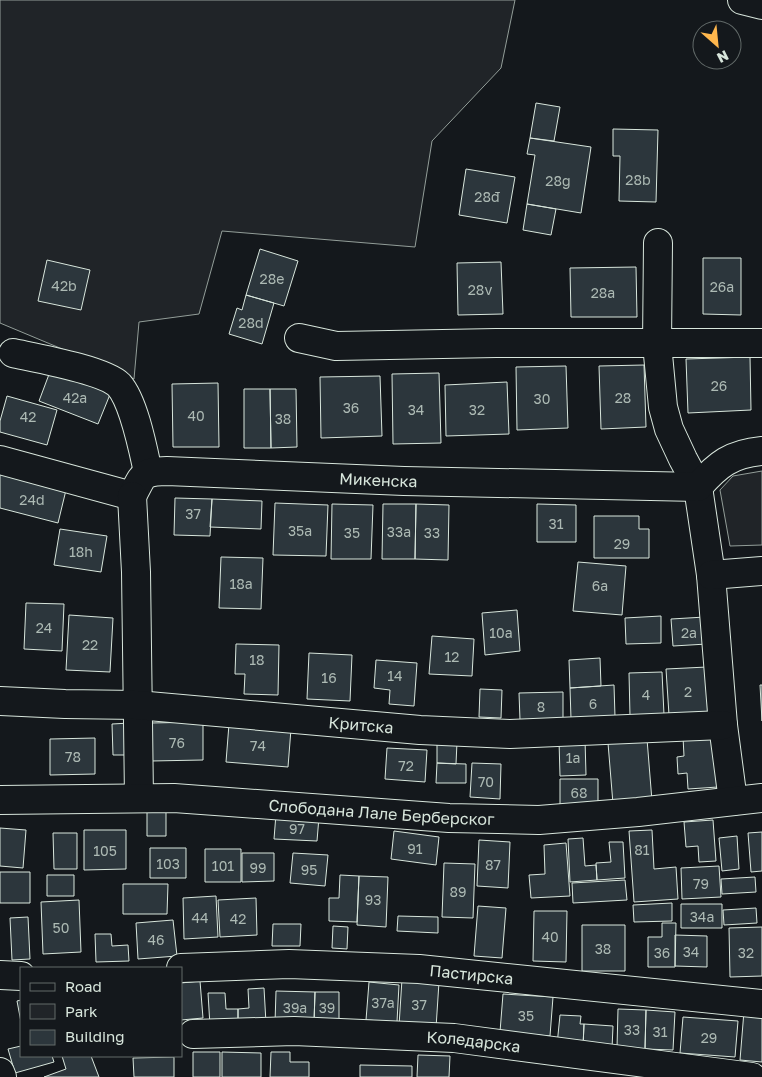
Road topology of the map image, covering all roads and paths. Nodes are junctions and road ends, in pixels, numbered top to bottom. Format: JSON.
{"nodes":[{"id":1,"x":742,"y":0,"type":"edge"},
{"id":2,"x":762,"y":5,"type":"edge"},
{"id":3,"x":658,"y":243,"type":"dead end"},
{"id":4,"x":298,"y":338,"type":"dead end"},
{"id":5,"x":762,"y":343,"type":"edge"},
{"id":6,"x":657,"y":344,"type":"junction"},
{"id":7,"x":13,"y":353,"type":"dead end"},
{"id":8,"x":762,"y":451,"type":"edge"},
{"id":9,"x":0,"y":460,"type":"edge"},
{"id":10,"x":148,"y":472,"type":"junction"},
{"id":11,"x":698,"y":487,"type":"junction"},
{"id":12,"x":132,"y":496,"type":"junction"},
{"id":13,"x":762,"y":571,"type":"edge"},
{"id":14,"x":711,"y":575,"type":"junction"},
{"id":15,"x":0,"y":701,"type":"edge"},
{"id":16,"x":137,"y":705,"type":"junction"},
{"id":17,"x":723,"y":725,"type":"junction"},
{"id":18,"x":139,"y":798,"type":"junction"},
{"id":19,"x":762,"y":798,"type":"edge"},
{"id":20,"x":0,"y":800,"type":"edge"},
{"id":21,"x":733,"y":801,"type":"junction"},
{"id":22,"x":182,"y":968,"type":"edge"},
{"id":23,"x":0,"y":975,"type":"edge"},
{"id":24,"x":20,"y":976,"type":"edge"},
{"id":25,"x":762,"y":1004,"type":"edge"},
{"id":26,"x":193,"y":1034,"type":"dead end"},
{"id":27,"x":0,"y":1072,"type":"edge"},
{"id":28,"x":2,"y":1077,"type":"edge"},
{"id":29,"x":752,"y":1077,"type":"edge"}],
"edges":[{"from":1,"to":2,"type":"street"},
{"from":3,"to":6,"type":"street"},
{"from":4,"to":6,"type":"street"},
{"from":5,"to":6,"type":"street"},
{"from":6,"to":11,"type":"street"},
{"from":7,"to":10,"type":"street"},
{"from":8,"to":11,"type":"street"},
{"from":9,"to":12,"type":"street"},
{"from":10,"to":11,"type":"street","name":"Микенска"},
{"from":10,"to":12,"type":"street"},
{"from":11,"to":14,"type":"street"},
{"from":12,"to":16,"type":"street"},
{"from":13,"to":14,"type":"street"},
{"from":14,"to":17,"type":"street"},
{"from":15,"to":16,"type":"street","name":"Критска"},
{"from":16,"to":17,"type":"street","name":"Критска"},
{"from":16,"to":18,"type":"street"},
{"from":17,"to":21,"type":"street"},
{"from":18,"to":20,"type":"street","name":"Слободана Лале Берберског"},
{"from":18,"to":21,"type":"street","name":"Слободана Лале Берберског"},
{"from":19,"to":21,"type":"street","name":"Слободана Лале Берберског"},
{"from":22,"to":25,"type":"street","name":"Пастирска"},
{"from":23,"to":24,"type":"street"},
{"from":26,"to":29,"type":"street","name":"Коледарска"},
{"from":27,"to":28,"type":"street"}]}
